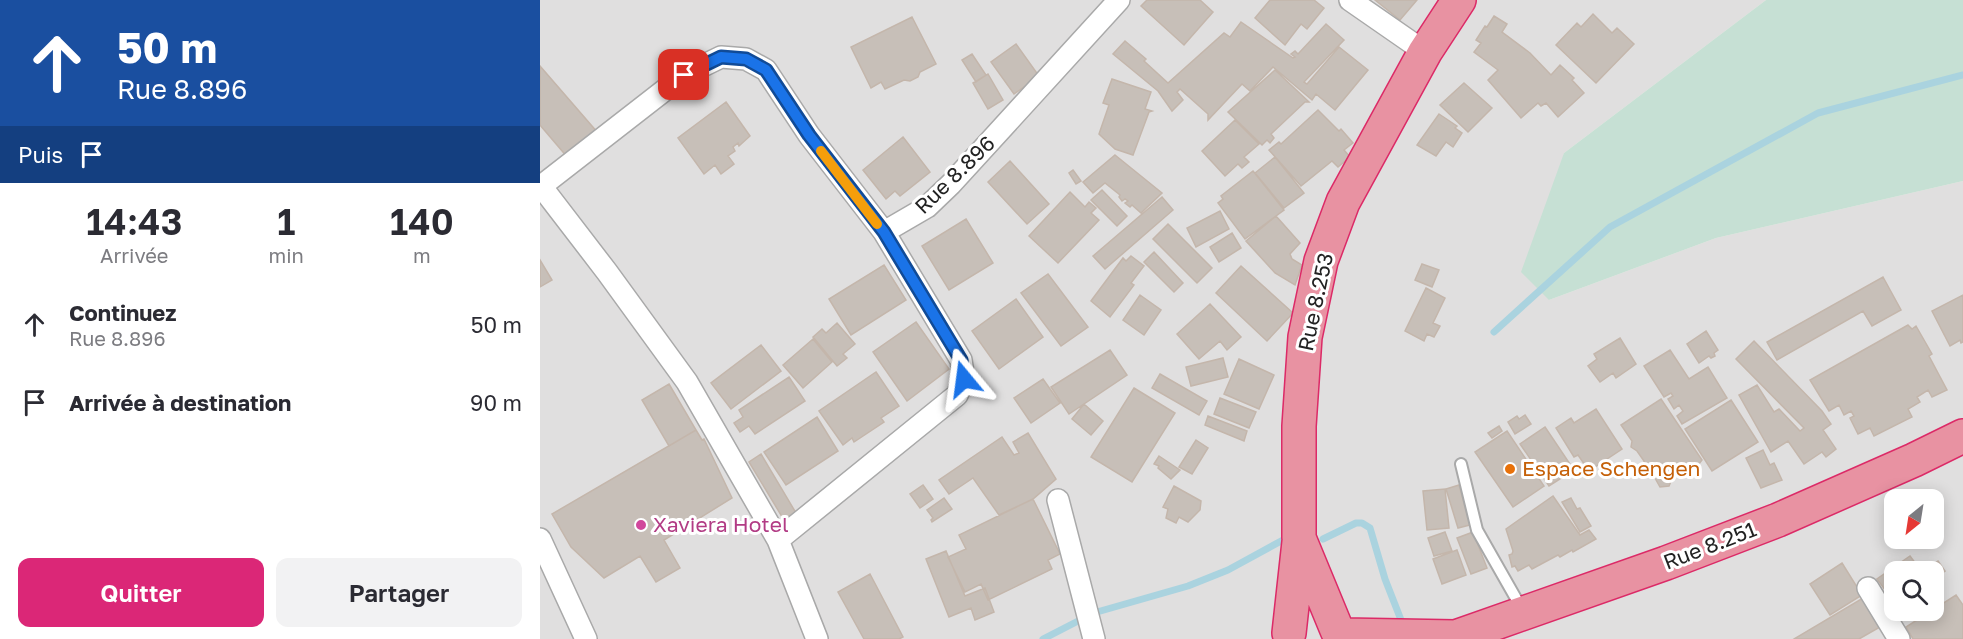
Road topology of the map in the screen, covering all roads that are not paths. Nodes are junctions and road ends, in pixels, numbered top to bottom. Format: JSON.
{"nodes":[{"id":1,"x":1119,"y":0,"type":"edge"},
{"id":2,"x":1350,"y":0,"type":"edge"},
{"id":3,"x":1459,"y":0,"type":"edge"},
{"id":4,"x":1425,"y":52,"type":"junction"},
{"id":5,"x":540,"y":187,"type":"edge"},
{"id":6,"x":884,"y":232,"type":"junction"},
{"id":7,"x":1963,"y":435,"type":"edge"},
{"id":8,"x":1461,"y":464,"type":"dead end"},
{"id":9,"x":1058,"y":500,"type":"dead end"},
{"id":10,"x":1299,"y":538,"type":"junction"},
{"id":11,"x":540,"y":539,"type":"edge"},
{"id":12,"x":778,"y":540,"type":"junction"},
{"id":13,"x":1868,"y":588,"type":"dead end"},
{"id":14,"x":1525,"y":613,"type":"junction"},
{"id":15,"x":1343,"y":635,"type":"edge"},
{"id":16,"x":1287,"y":636,"type":"edge"},
{"id":17,"x":1458,"y":637,"type":"edge"},
{"id":18,"x":586,"y":639,"type":"edge"},
{"id":19,"x":817,"y":639,"type":"edge"},
{"id":20,"x":1094,"y":639,"type":"edge"},
{"id":21,"x":1899,"y":639,"type":"edge"}],
"edges":[{"from":1,"to":6,"type":"street","name":"Rue 8.896"},
{"from":2,"to":4,"type":"street"},
{"from":3,"to":4,"type":"highway","name":"Rue 8.253"},
{"from":4,"to":10,"type":"highway","name":"Rue 8.253"},
{"from":5,"to":6,"type":"street"},
{"from":5,"to":12,"type":"street"},
{"from":6,"to":12,"type":"street"},
{"from":7,"to":14,"type":"highway","name":"Rue 8.251"},
{"from":8,"to":14,"type":"lane"},
{"from":9,"to":20,"type":"street"},
{"from":10,"to":15,"type":"highway","name":"Rue 8.253"},
{"from":10,"to":16,"type":"highway"},
{"from":11,"to":18,"type":"street"},
{"from":12,"to":19,"type":"street"},
{"from":13,"to":21,"type":"street"},
{"from":14,"to":17,"type":"highway","name":"Rue 8.251"},
{"from":15,"to":16,"type":"highway","name":"Rue 8.251"},
{"from":15,"to":17,"type":"highway","name":"Rue 8.251"}]}
